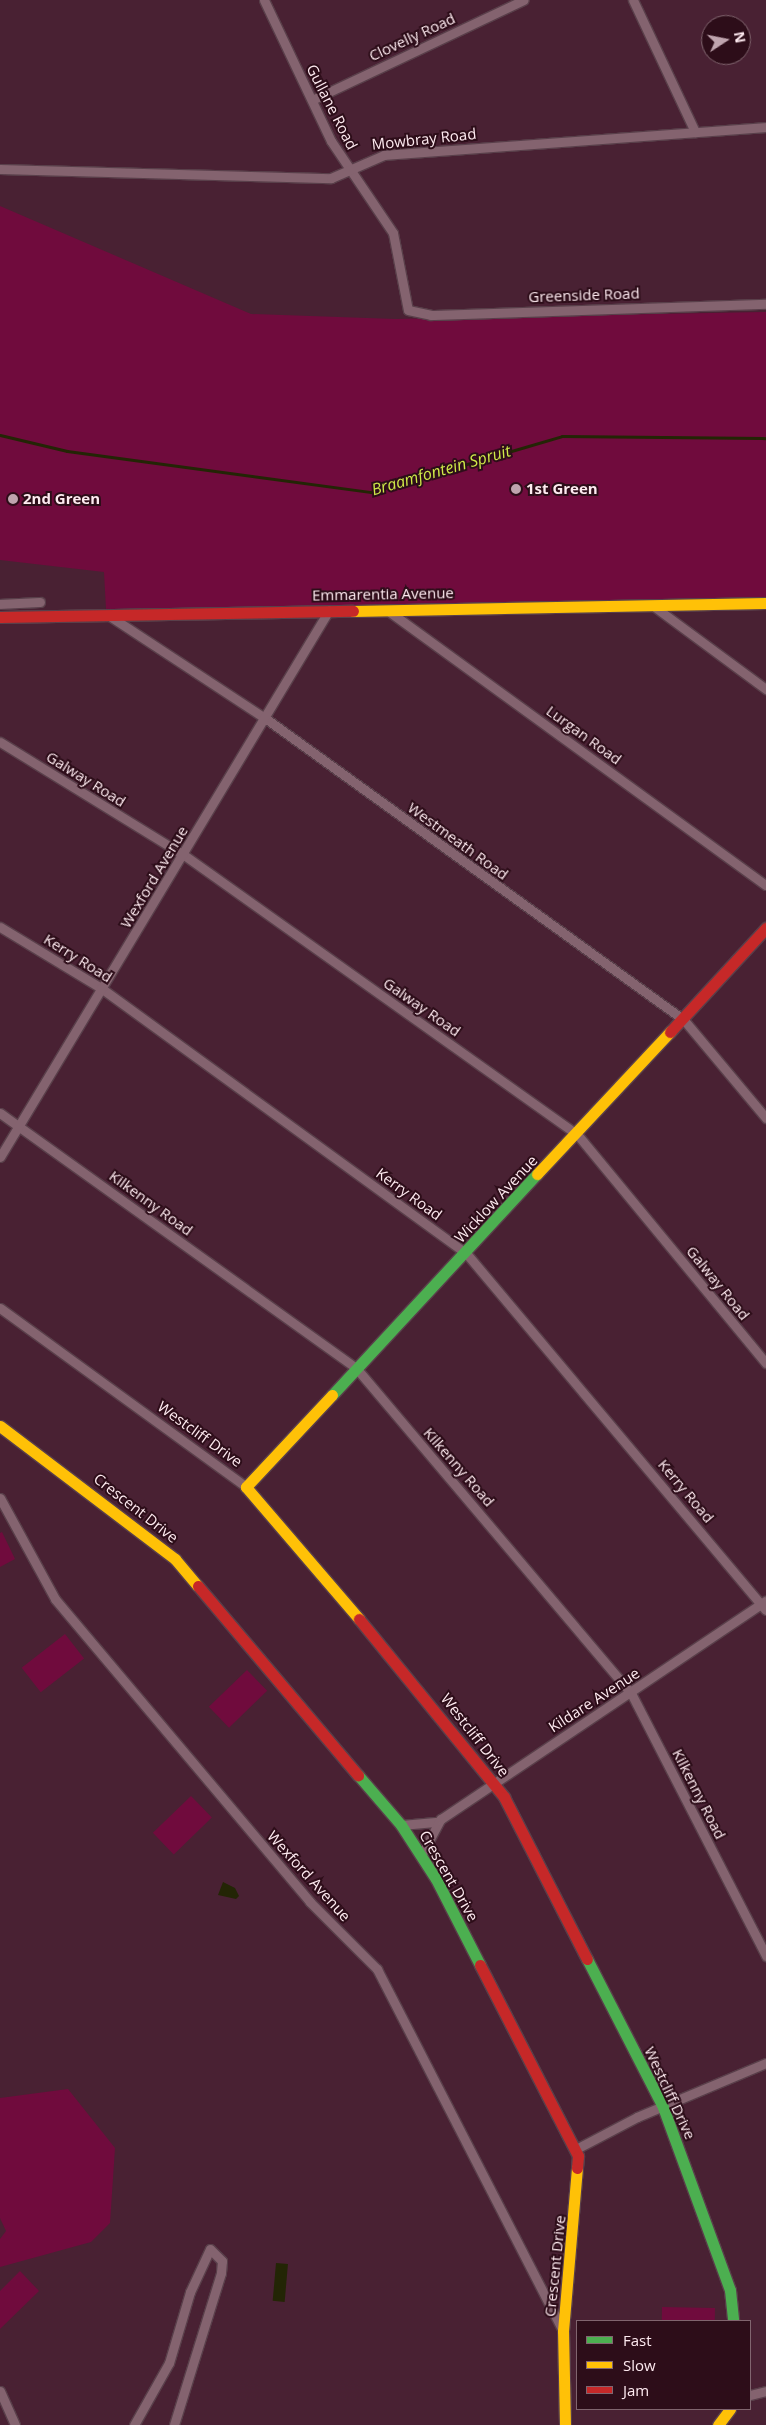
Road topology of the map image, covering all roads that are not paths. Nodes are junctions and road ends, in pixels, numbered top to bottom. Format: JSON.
{"nodes":[{"id":1,"x":264,"y":0,"type":"edge"},
{"id":2,"x":524,"y":0,"type":"edge"},
{"id":3,"x":633,"y":0,"type":"edge"},
{"id":4,"x":312,"y":100,"type":"junction"},
{"id":5,"x":766,"y":127,"type":"edge"},
{"id":6,"x":695,"y":132,"type":"junction"},
{"id":7,"x":0,"y":168,"type":"edge"},
{"id":8,"x":350,"y":170,"type":"junction"},
{"id":9,"x":766,"y":304,"type":"edge"},
{"id":10,"x":405,"y":307,"type":"joint"},
{"id":11,"x":40,"y":602,"type":"dead end"},
{"id":12,"x":766,"y":603,"type":"edge"},
{"id":13,"x":0,"y":604,"type":"edge"},
{"id":14,"x":652,"y":604,"type":"junction"},
{"id":15,"x":385,"y":608,"type":"junction"},
{"id":16,"x":329,"y":610,"type":"junction"},
{"id":17,"x":108,"y":615,"type":"junction"},
{"id":18,"x":0,"y":617,"type":"edge"},
{"id":19,"x":766,"y":689,"type":"edge"},
{"id":20,"x":264,"y":718,"type":"junction"},
{"id":21,"x":0,"y":742,"type":"edge"},
{"id":22,"x":184,"y":855,"type":"junction"},
{"id":23,"x":766,"y":885,"type":"edge"},
{"id":24,"x":0,"y":927,"type":"edge"},
{"id":25,"x":766,"y":928,"type":"edge"},
{"id":26,"x":102,"y":988,"type":"junction"},
{"id":27,"x":684,"y":1020,"type":"junction"},
{"id":28,"x":0,"y":1113,"type":"edge"},
{"id":29,"x":766,"y":1118,"type":"edge"},
{"id":30,"x":19,"y":1125,"type":"junction"},
{"id":31,"x":577,"y":1134,"type":"junction"},
{"id":32,"x":0,"y":1157,"type":"edge"},
{"id":33,"x":466,"y":1253,"type":"junction"},
{"id":34,"x":0,"y":1308,"type":"edge"},
{"id":35,"x":766,"y":1363,"type":"edge"},
{"id":36,"x":357,"y":1369,"type":"junction"},
{"id":37,"x":0,"y":1426,"type":"edge"},
{"id":38,"x":246,"y":1487,"type":"junction"},
{"id":39,"x":0,"y":1498,"type":"edge"},
{"id":40,"x":765,"y":1605,"type":"edge"},
{"id":41,"x":631,"y":1693,"type":"junction"},
{"id":42,"x":494,"y":1782,"type":"junction"},
{"id":43,"x":438,"y":1822,"type":"junction"},
{"id":44,"x":401,"y":1825,"type":"junction"},
{"id":45,"x":422,"y":1854,"type":"junction"},
{"id":46,"x":766,"y":1956,"type":"edge"},
{"id":47,"x":766,"y":2063,"type":"edge"},
{"id":48,"x":663,"y":2107,"type":"junction"},
{"id":49,"x":576,"y":2149,"type":"junction"},
{"id":50,"x":733,"y":2320,"type":"edge"},
{"id":51,"x":563,"y":2331,"type":"junction"},
{"id":52,"x":0,"y":2390,"type":"edge"},
{"id":53,"x":766,"y":2391,"type":"edge"},
{"id":54,"x":751,"y":2395,"type":"edge"},
{"id":55,"x":729,"y":2410,"type":"edge"},
{"id":56,"x":15,"y":2425,"type":"edge"},
{"id":57,"x":134,"y":2425,"type":"edge"},
{"id":58,"x":174,"y":2425,"type":"edge"},
{"id":59,"x":565,"y":2425,"type":"edge"},
{"id":60,"x":718,"y":2425,"type":"edge"}],
"edges":[{"from":1,"to":4,"type":"street","name":"Gullane Road"},
{"from":2,"to":4,"type":"street","name":"Clovelly Road"},
{"from":3,"to":6,"type":"street"},
{"from":4,"to":8,"type":"street","name":"Gullane Road"},
{"from":5,"to":6,"type":"street","name":"Mowbray Road"},
{"from":6,"to":8,"type":"street","name":"Mowbray Road"},
{"from":7,"to":8,"type":"street","name":"Mowbray Road"},
{"from":8,"to":10,"type":"street","name":"Gullane Road"},
{"from":9,"to":10,"type":"street","name":"Greenside Road"},
{"from":11,"to":13,"type":"street"},
{"from":12,"to":14,"type":"street","name":"Emmarentia Avenue"},
{"from":14,"to":15,"type":"street","name":"Emmarentia Avenue"},
{"from":14,"to":19,"type":"street"},
{"from":15,"to":16,"type":"street","name":"Emmarentia Avenue"},
{"from":15,"to":23,"type":"street","name":"Lurgan Road"},
{"from":16,"to":17,"type":"street","name":"Emmarentia Avenue"},
{"from":16,"to":20,"type":"street","name":"Wexford Avenue"},
{"from":17,"to":18,"type":"street","name":"Emmarentia Avenue"},
{"from":17,"to":20,"type":"street","name":"Westmeath Road"},
{"from":20,"to":22,"type":"street","name":"Wexford Avenue"},
{"from":20,"to":27,"type":"street","name":"Westmeath Road"},
{"from":21,"to":22,"type":"street","name":"Galway Road"},
{"from":22,"to":26,"type":"street","name":"Wexford Avenue"},
{"from":22,"to":31,"type":"street","name":"Galway Road"},
{"from":24,"to":26,"type":"street","name":"Kerry Road"},
{"from":25,"to":27,"type":"street","name":"Wicklow Avenue"},
{"from":26,"to":30,"type":"street","name":"Wexford Avenue"},
{"from":26,"to":33,"type":"street","name":"Kerry Road"},
{"from":27,"to":29,"type":"street","name":"Westmeath Road"},
{"from":27,"to":31,"type":"street","name":"Wicklow Avenue"},
{"from":28,"to":30,"type":"street","name":"Kilkenny Road"},
{"from":30,"to":32,"type":"street","name":"Wexford Avenue"},
{"from":30,"to":36,"type":"street","name":"Kilkenny Road"},
{"from":31,"to":33,"type":"street","name":"Wicklow Avenue"},
{"from":31,"to":35,"type":"street","name":"Galway Road"},
{"from":33,"to":36,"type":"street","name":"Wicklow Avenue"},
{"from":33,"to":40,"type":"street","name":"Kerry Road"},
{"from":34,"to":38,"type":"street","name":"Westcliff Drive"},
{"from":36,"to":38,"type":"street","name":"Wicklow Avenue"},
{"from":36,"to":41,"type":"street","name":"Kilkenny Road"},
{"from":37,"to":44,"type":"street","name":"Crescent Drive"},
{"from":38,"to":42,"type":"street","name":"Westcliff Drive"},
{"from":39,"to":51,"type":"street","name":"Wexford Avenue"},
{"from":40,"to":41,"type":"street","name":"Kildare Avenue"},
{"from":41,"to":42,"type":"street","name":"Kildare Avenue"},
{"from":41,"to":46,"type":"street","name":"Kilkenny Road"},
{"from":42,"to":43,"type":"street","name":"Kildare Avenue"},
{"from":42,"to":48,"type":"street","name":"Westcliff Drive"},
{"from":43,"to":44,"type":"street"},
{"from":43,"to":45,"type":"street","name":"Kildare Avenue"},
{"from":44,"to":45,"type":"street","name":"Crescent Drive"},
{"from":45,"to":49,"type":"street","name":"Crescent Drive"},
{"from":47,"to":48,"type":"street"},
{"from":48,"to":49,"type":"street"},
{"from":48,"to":50,"type":"street","name":"Westcliff Drive"},
{"from":49,"to":51,"type":"street","name":"Crescent Drive"},
{"from":51,"to":59,"type":"street","name":"Crescent Drive"},
{"from":52,"to":56,"type":"street"},
{"from":53,"to":54,"type":"street"},
{"from":55,"to":60,"type":"street"},
{"from":57,"to":58,"type":"street"}]}
